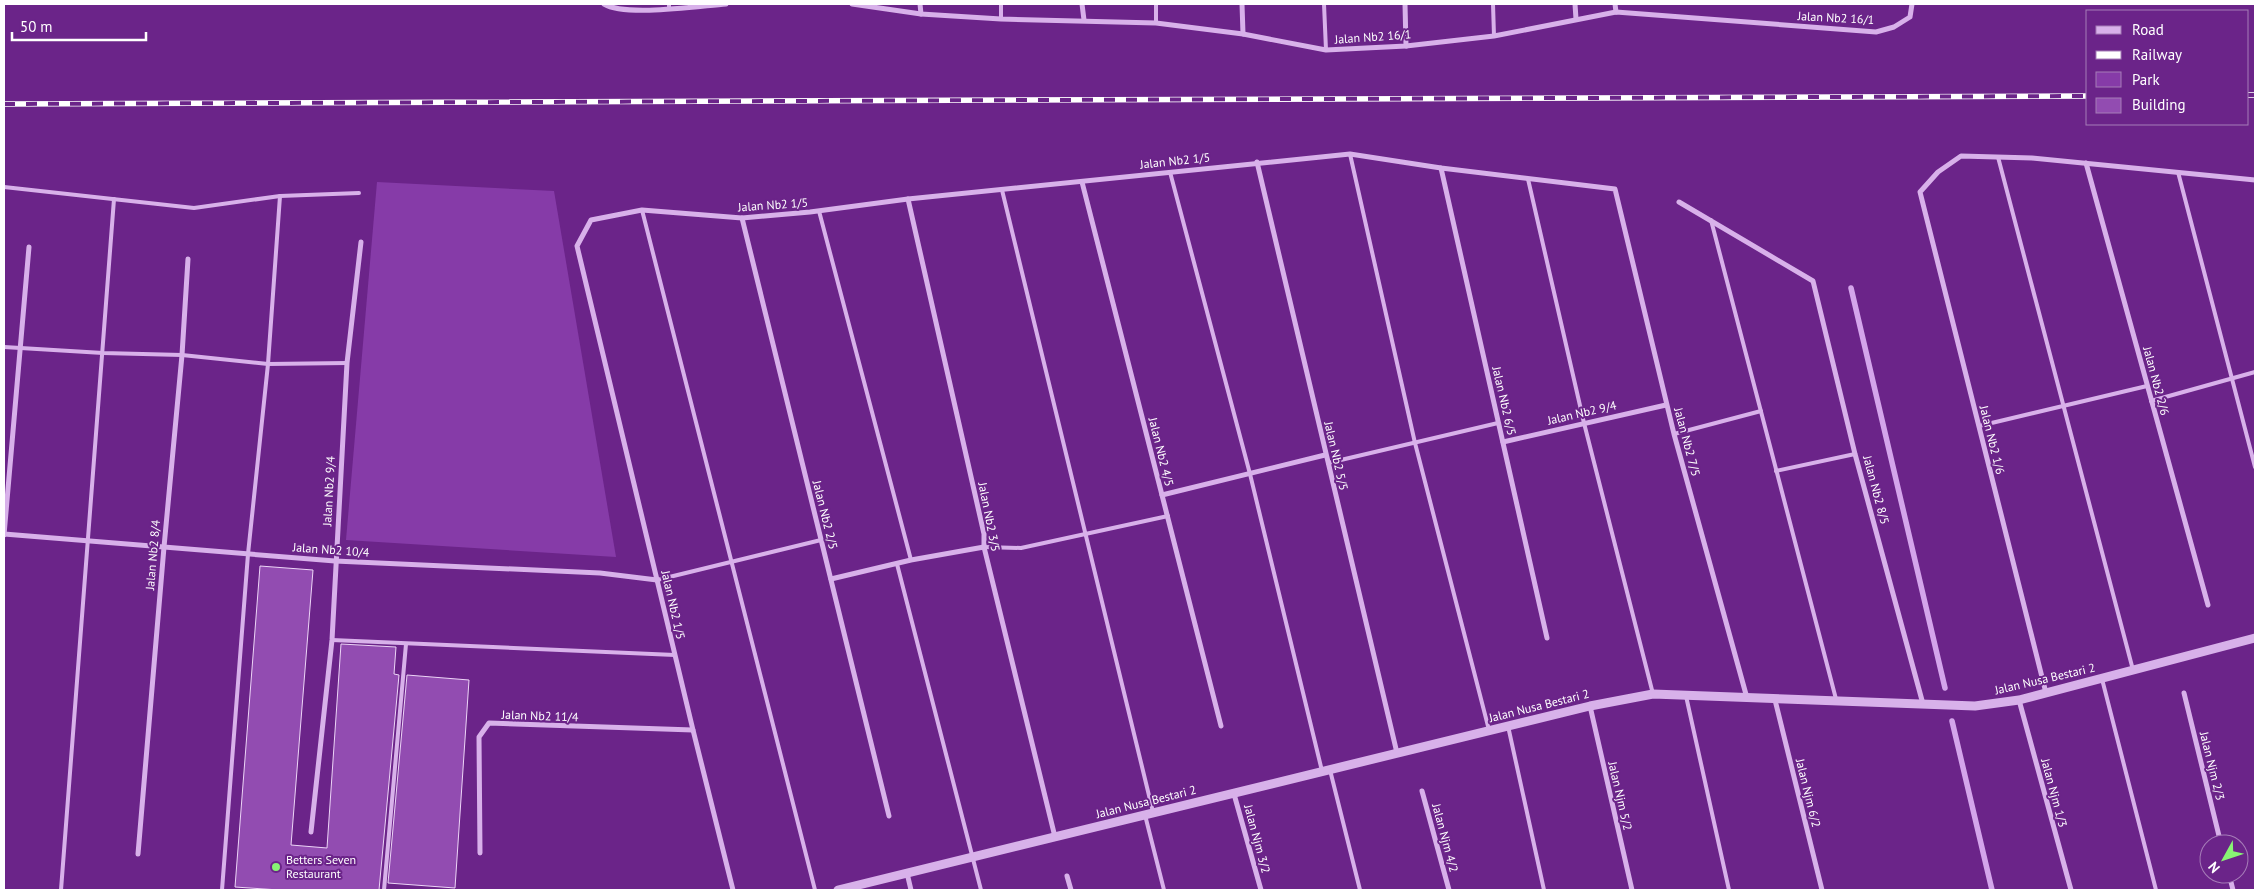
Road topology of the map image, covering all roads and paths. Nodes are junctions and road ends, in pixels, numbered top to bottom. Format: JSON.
{"nodes":[{"id":1,"x":604,"y":4,"type":"edge"},
{"id":2,"x":726,"y":4,"type":"edge"},
{"id":3,"x":852,"y":4,"type":"edge"},
{"id":4,"x":920,"y":4,"type":"edge"},
{"id":5,"x":1000,"y":4,"type":"edge"},
{"id":6,"x":1082,"y":4,"type":"edge"},
{"id":7,"x":1156,"y":4,"type":"edge"},
{"id":8,"x":1242,"y":4,"type":"edge"},
{"id":9,"x":1324,"y":4,"type":"edge"},
{"id":10,"x":1405,"y":4,"type":"edge"},
{"id":11,"x":1493,"y":4,"type":"edge"},
{"id":12,"x":1575,"y":4,"type":"edge"},
{"id":13,"x":1615,"y":4,"type":"edge"},
{"id":14,"x":1912,"y":4,"type":"edge"},
{"id":15,"x":669,"y":6,"type":"edge"},
{"id":16,"x":1616,"y":12,"type":"junction"},
{"id":17,"x":921,"y":14,"type":"junction"},
{"id":18,"x":1001,"y":19,"type":"junction"},
{"id":19,"x":1576,"y":19,"type":"junction"},
{"id":20,"x":1084,"y":20,"type":"junction"},
{"id":21,"x":1156,"y":23,"type":"junction"},
{"id":22,"x":1243,"y":34,"type":"junction"},
{"id":23,"x":1494,"y":36,"type":"junction"},
{"id":24,"x":1406,"y":46,"type":"junction"},
{"id":25,"x":1326,"y":50,"type":"junction"},
{"id":26,"x":1350,"y":154,"type":"junction"},
{"id":27,"x":1998,"y":157,"type":"junction"},
{"id":28,"x":1256,"y":162,"type":"junction"},
{"id":29,"x":2086,"y":163,"type":"junction"},
{"id":30,"x":1441,"y":168,"type":"junction"},
{"id":31,"x":1170,"y":172,"type":"junction"},
{"id":32,"x":2178,"y":172,"type":"junction"},
{"id":33,"x":1528,"y":179,"type":"junction"},
{"id":34,"x":2255,"y":180,"type":"edge"},
{"id":35,"x":1082,"y":182,"type":"junction"},
{"id":36,"x":4,"y":187,"type":"edge"},
{"id":37,"x":1615,"y":189,"type":"joint"},
{"id":38,"x":1002,"y":190,"type":"junction"},
{"id":39,"x":359,"y":193,"type":"dead end"},
{"id":40,"x":280,"y":196,"type":"junction"},
{"id":41,"x":114,"y":199,"type":"junction"},
{"id":42,"x":908,"y":200,"type":"junction"},
{"id":43,"x":1679,"y":202,"type":"dead end"},
{"id":44,"x":642,"y":210,"type":"junction"},
{"id":45,"x":819,"y":212,"type":"junction"},
{"id":46,"x":742,"y":218,"type":"junction"},
{"id":47,"x":1710,"y":219,"type":"junction"},
{"id":48,"x":361,"y":242,"type":"dead end"},
{"id":49,"x":29,"y":247,"type":"dead end"},
{"id":50,"x":188,"y":259,"type":"dead end"},
{"id":51,"x":4,"y":347,"type":"edge"},
{"id":52,"x":20,"y":348,"type":"junction"},
{"id":53,"x":103,"y":353,"type":"junction"},
{"id":54,"x":182,"y":355,"type":"junction"},
{"id":55,"x":347,"y":363,"type":"junction"},
{"id":56,"x":268,"y":364,"type":"junction"},
{"id":57,"x":2255,"y":372,"type":"edge"},
{"id":58,"x":2232,"y":378,"type":"junction"},
{"id":59,"x":2147,"y":386,"type":"junction"},
{"id":60,"x":2151,"y":401,"type":"junction"},
{"id":61,"x":1666,"y":405,"type":"junction"},
{"id":62,"x":2064,"y":405,"type":"junction"},
{"id":63,"x":1761,"y":411,"type":"junction"},
{"id":64,"x":1498,"y":423,"type":"junction"},
{"id":65,"x":1584,"y":423,"type":"junction"},
{"id":66,"x":1979,"y":426,"type":"junction"},
{"id":67,"x":1674,"y":434,"type":"junction"},
{"id":68,"x":1503,"y":442,"type":"junction"},
{"id":69,"x":1415,"y":443,"type":"junction"},
{"id":70,"x":1855,"y":454,"type":"junction"},
{"id":71,"x":1325,"y":455,"type":"junction"},
{"id":72,"x":1327,"y":463,"type":"junction"},
{"id":73,"x":2255,"y":466,"type":"edge"},
{"id":74,"x":1776,"y":471,"type":"junction"},
{"id":75,"x":1250,"y":474,"type":"junction"},
{"id":76,"x":1162,"y":495,"type":"junction"},
{"id":77,"x":1168,"y":516,"type":"junction"},
{"id":78,"x":4,"y":534,"type":"edge"},
{"id":79,"x":1085,"y":534,"type":"junction"},
{"id":80,"x":87,"y":540,"type":"junction"},
{"id":81,"x":821,"y":540,"type":"junction"},
{"id":82,"x":164,"y":547,"type":"junction"},
{"id":83,"x":984,"y":547,"type":"junction"},
{"id":84,"x":248,"y":554,"type":"junction"},
{"id":85,"x":911,"y":560,"type":"junction"},
{"id":86,"x":335,"y":561,"type":"junction"},
{"id":87,"x":731,"y":562,"type":"junction"},
{"id":88,"x":897,"y":564,"type":"junction"},
{"id":89,"x":831,"y":579,"type":"junction"},
{"id":90,"x":657,"y":580,"type":"junction"},
{"id":91,"x":2208,"y":605,"type":"dead end"},
{"id":92,"x":1547,"y":638,"type":"dead end"},
{"id":93,"x":2255,"y":638,"type":"edge"},
{"id":94,"x":332,"y":640,"type":"junction"},
{"id":95,"x":406,"y":644,"type":"junction"},
{"id":96,"x":674,"y":655,"type":"junction"},
{"id":97,"x":2133,"y":670,"type":"junction"},
{"id":98,"x":2102,"y":678,"type":"junction"},
{"id":99,"x":2046,"y":693,"type":"junction"},
{"id":100,"x":2184,"y":693,"type":"dead end"},
{"id":101,"x":1653,"y":694,"type":"junction"},
{"id":102,"x":1686,"y":696,"type":"junction"},
{"id":103,"x":1747,"y":698,"type":"junction"},
{"id":104,"x":1836,"y":699,"type":"junction"},
{"id":105,"x":1776,"y":700,"type":"junction"},
{"id":106,"x":2019,"y":700,"type":"junction"},
{"id":107,"x":1923,"y":704,"type":"junction"},
{"id":108,"x":1590,"y":706,"type":"junction"},
{"id":109,"x":1221,"y":726,"type":"dead end"},
{"id":110,"x":1508,"y":726,"type":"junction"},
{"id":111,"x":692,"y":730,"type":"junction"},
{"id":112,"x":1490,"y":731,"type":"junction"},
{"id":113,"x":1397,"y":754,"type":"junction"},
{"id":114,"x":1326,"y":771,"type":"junction"},
{"id":115,"x":1422,"y":791,"type":"dead end"},
{"id":116,"x":1234,"y":794,"type":"junction"},
{"id":117,"x":1150,"y":814,"type":"junction"},
{"id":118,"x":889,"y":816,"type":"dead end"},
{"id":119,"x":311,"y":832,"type":"dead end"},
{"id":120,"x":2219,"y":834,"type":"edge"},
{"id":121,"x":1055,"y":837,"type":"junction"},
{"id":122,"x":480,"y":853,"type":"dead end"},
{"id":123,"x":138,"y":854,"type":"dead end"},
{"id":124,"x":973,"y":857,"type":"junction"},
{"id":125,"x":907,"y":873,"type":"junction"},
{"id":126,"x":1067,"y":876,"type":"dead end"},
{"id":127,"x":61,"y":890,"type":"edge"},
{"id":128,"x":222,"y":890,"type":"edge"},
{"id":129,"x":384,"y":890,"type":"edge"},
{"id":130,"x":733,"y":890,"type":"edge"},
{"id":131,"x":815,"y":890,"type":"edge"},
{"id":132,"x":838,"y":890,"type":"edge"},
{"id":133,"x":911,"y":890,"type":"edge"},
{"id":134,"x":981,"y":890,"type":"edge"},
{"id":135,"x":1071,"y":890,"type":"edge"},
{"id":136,"x":1164,"y":890,"type":"edge"},
{"id":137,"x":1260,"y":890,"type":"edge"},
{"id":138,"x":1360,"y":890,"type":"edge"},
{"id":139,"x":1449,"y":890,"type":"edge"},
{"id":140,"x":1544,"y":890,"type":"edge"},
{"id":141,"x":1632,"y":890,"type":"edge"},
{"id":142,"x":1729,"y":890,"type":"edge"},
{"id":143,"x":1822,"y":890,"type":"edge"},
{"id":144,"x":2071,"y":890,"type":"edge"},
{"id":145,"x":2156,"y":890,"type":"edge"}],
"edges":[{"from":1,"to":15,"type":"street"},
{"from":2,"to":15,"type":"street"},
{"from":3,"to":17,"type":"street","name":"Jalan Nb2 16/1"},
{"from":4,"to":17,"type":"street"},
{"from":5,"to":18,"type":"lane"},
{"from":6,"to":20,"type":"street"},
{"from":7,"to":21,"type":"lane"},
{"from":8,"to":22,"type":"street"},
{"from":9,"to":25,"type":"lane"},
{"from":10,"to":24,"type":"street"},
{"from":11,"to":23,"type":"lane"},
{"from":12,"to":19,"type":"street"},
{"from":13,"to":16,"type":"street"},
{"from":14,"to":16,"type":"street","name":"Jalan Nb2 16/1"},
{"from":16,"to":19,"type":"street","name":"Jalan Nb2 16/1"},
{"from":17,"to":18,"type":"street","name":"Jalan Nb2 16/1"},
{"from":18,"to":20,"type":"street","name":"Jalan Nb2 16/1"},
{"from":19,"to":23,"type":"street","name":"Jalan Nb2 16/1"},
{"from":20,"to":21,"type":"street","name":"Jalan Nb2 16/1"},
{"from":21,"to":22,"type":"street","name":"Jalan Nb2 16/1"},
{"from":22,"to":25,"type":"street","name":"Jalan Nb2 16/1"},
{"from":23,"to":24,"type":"street","name":"Jalan Nb2 16/1"},
{"from":24,"to":25,"type":"street","name":"Jalan Nb2 16/1"},
{"from":26,"to":28,"type":"street","name":"Jalan Nb2 1/5"},
{"from":26,"to":30,"type":"street","name":"Jalan Nb2 1/5"},
{"from":26,"to":69,"type":"lane"},
{"from":27,"to":29,"type":"street"},
{"from":27,"to":62,"type":"lane"},
{"from":27,"to":66,"type":"street","name":"Jalan Nb2 1/6"},
{"from":28,"to":31,"type":"street","name":"Jalan Nb2 1/5"},
{"from":28,"to":71,"type":"street","name":"Jalan Nb2 5/5"},
{"from":29,"to":32,"type":"street"},
{"from":29,"to":59,"type":"street","name":"Jalan Nb2 2/6"},
{"from":30,"to":33,"type":"street","name":"Jalan Nb2 1/5"},
{"from":30,"to":64,"type":"street","name":"Jalan Nb2 6/5"},
{"from":31,"to":35,"type":"street","name":"Jalan Nb2 1/5"},
{"from":31,"to":75,"type":"lane"},
{"from":32,"to":34,"type":"street"},
{"from":32,"to":58,"type":"lane"},
{"from":33,"to":37,"type":"street","name":"Jalan Nb2 1/5"},
{"from":33,"to":65,"type":"lane"},
{"from":35,"to":38,"type":"street","name":"Jalan Nb2 1/5"},
{"from":35,"to":76,"type":"street","name":"Jalan Nb2 4/5"},
{"from":36,"to":41,"type":"lane"},
{"from":37,"to":61,"type":"street","name":"Jalan Nb2 7/5"},
{"from":38,"to":42,"type":"street","name":"Jalan Nb2 1/5"},
{"from":38,"to":79,"type":"lane"},
{"from":39,"to":40,"type":"lane"},
{"from":40,"to":41,"type":"lane"},
{"from":40,"to":56,"type":"lane"},
{"from":41,"to":53,"type":"lane"},
{"from":42,"to":45,"type":"street","name":"Jalan Nb2 1/5"},
{"from":42,"to":83,"type":"street","name":"Jalan Nb2 3/5"},
{"from":43,"to":47,"type":"street"},
{"from":44,"to":46,"type":"street","name":"Jalan Nb2 1/5"},
{"from":44,"to":87,"type":"lane"},
{"from":44,"to":90,"type":"street","name":"Jalan Nb2 1/5"},
{"from":45,"to":46,"type":"street","name":"Jalan Nb2 1/5"},
{"from":45,"to":85,"type":"lane"},
{"from":46,"to":81,"type":"street","name":"Jalan Nb2 2/5"},
{"from":47,"to":63,"type":"lane"},
{"from":47,"to":70,"type":"street","name":"Jalan Nb2 8/5"},
{"from":48,"to":55,"type":"street","name":"Jalan Nb2 9/4"},
{"from":49,"to":52,"type":"street"},
{"from":50,"to":54,"type":"street","name":"Jalan Nb2 8/4"},
{"from":51,"to":52,"type":"lane"},
{"from":52,"to":53,"type":"lane"},
{"from":52,"to":78,"type":"street"},
{"from":53,"to":54,"type":"lane"},
{"from":53,"to":80,"type":"lane"},
{"from":54,"to":56,"type":"lane"},
{"from":54,"to":82,"type":"street","name":"Jalan Nb2 8/4"},
{"from":55,"to":56,"type":"lane"},
{"from":55,"to":86,"type":"street","name":"Jalan Nb2 9/4"},
{"from":56,"to":84,"type":"lane"},
{"from":57,"to":58,"type":"lane"},
{"from":58,"to":60,"type":"lane"},
{"from":58,"to":73,"type":"lane"},
{"from":59,"to":60,"type":"street","name":"Jalan Nb2 2/6"},
{"from":59,"to":62,"type":"lane"},
{"from":60,"to":91,"type":"street","name":"Jalan Nb2 2/6"},
{"from":61,"to":65,"type":"street","name":"Jalan Nb2 9/4"},
{"from":61,"to":67,"type":"street","name":"Jalan Nb2 7/5"},
{"from":62,"to":66,"type":"lane"},
{"from":62,"to":97,"type":"lane"},
{"from":63,"to":67,"type":"lane"},
{"from":63,"to":74,"type":"lane"},
{"from":64,"to":68,"type":"street","name":"Jalan Nb2 6/5"},
{"from":64,"to":69,"type":"lane"},
{"from":65,"to":68,"type":"street","name":"Jalan Nb2 9/4"},
{"from":65,"to":101,"type":"lane"},
{"from":66,"to":99,"type":"street","name":"Jalan Nb2 1/6"},
{"from":67,"to":103,"type":"street","name":"Jalan Nb2 7/5"},
{"from":68,"to":92,"type":"street","name":"Jalan Nb2 6/5"},
{"from":69,"to":72,"type":"lane"},
{"from":69,"to":112,"type":"lane"},
{"from":70,"to":74,"type":"lane"},
{"from":70,"to":107,"type":"street","name":"Jalan Nb2 8/5"},
{"from":71,"to":72,"type":"street","name":"Jalan Nb2 5/5"},
{"from":71,"to":75,"type":"street"},
{"from":72,"to":113,"type":"street","name":"Jalan Nb2 5/5"},
{"from":74,"to":104,"type":"lane"},
{"from":75,"to":76,"type":"street"},
{"from":75,"to":114,"type":"lane"},
{"from":76,"to":77,"type":"street","name":"Jalan Nb2 4/5"},
{"from":77,"to":79,"type":"lane"},
{"from":77,"to":109,"type":"street","name":"Jalan Nb2 4/5"},
{"from":78,"to":80,"type":"street","name":"Jalan Nb2 10/4"},
{"from":79,"to":83,"type":"lane"},
{"from":79,"to":117,"type":"lane"},
{"from":80,"to":82,"type":"street","name":"Jalan Nb2 10/4"},
{"from":80,"to":127,"type":"lane"},
{"from":81,"to":87,"type":"lane"},
{"from":81,"to":89,"type":"street","name":"Jalan Nb2 2/5"},
{"from":82,"to":84,"type":"street","name":"Jalan Nb2 10/4"},
{"from":82,"to":123,"type":"street","name":"Jalan Nb2 8/4"},
{"from":83,"to":85,"type":"street"},
{"from":83,"to":121,"type":"street","name":"Jalan Nb2 3/5"},
{"from":84,"to":86,"type":"street","name":"Jalan Nb2 10/4"},
{"from":84,"to":128,"type":"lane"},
{"from":85,"to":88,"type":"street"},
{"from":86,"to":90,"type":"street","name":"Jalan Nb2 10/4"},
{"from":86,"to":94,"type":"street","name":"Jalan Nb2 9/4"},
{"from":87,"to":90,"type":"lane"},
{"from":87,"to":131,"type":"lane"},
{"from":88,"to":89,"type":"street"},
{"from":88,"to":124,"type":"lane"},
{"from":89,"to":118,"type":"street","name":"Jalan Nb2 2/5"},
{"from":90,"to":96,"type":"street","name":"Jalan Nb2 1/5"},
{"from":93,"to":97,"type":"street","name":"Jalan Nusa Bestari 2"},
{"from":94,"to":95,"type":"lane"},
{"from":94,"to":119,"type":"street","name":"Jalan Nb2 9/4"},
{"from":95,"to":96,"type":"lane"},
{"from":95,"to":129,"type":"lane"},
{"from":96,"to":111,"type":"street","name":"Jalan Nb2 1/5"},
{"from":97,"to":98,"type":"street","name":"Jalan Nusa Bestari 2"},
{"from":98,"to":99,"type":"street","name":"Jalan Nusa Bestari 2"},
{"from":98,"to":145,"type":"lane"},
{"from":99,"to":106,"type":"street","name":"Jalan Nusa Bestari 2"},
{"from":100,"to":120,"type":"street","name":"Jalan Njm 2/3"},
{"from":101,"to":102,"type":"street","name":"Jalan Nusa Bestari 2"},
{"from":101,"to":108,"type":"street","name":"Jalan Nusa Bestari 2"},
{"from":102,"to":103,"type":"street","name":"Jalan Nusa Bestari 2"},
{"from":102,"to":142,"type":"lane"},
{"from":103,"to":105,"type":"street","name":"Jalan Nusa Bestari 2"},
{"from":104,"to":105,"type":"street","name":"Jalan Nusa Bestari 2"},
{"from":104,"to":107,"type":"street","name":"Jalan Nusa Bestari 2"},
{"from":105,"to":143,"type":"street","name":"Jalan Njm 6/2"},
{"from":106,"to":107,"type":"street","name":"Jalan Nusa Bestari 2"},
{"from":106,"to":144,"type":"street","name":"Jalan Njm 1/3"},
{"from":108,"to":110,"type":"street","name":"Jalan Nusa Bestari 2"},
{"from":108,"to":141,"type":"street","name":"Jalan Njm 5/2"},
{"from":110,"to":112,"type":"street","name":"Jalan Nusa Bestari 2"},
{"from":110,"to":140,"type":"lane"},
{"from":111,"to":122,"type":"street","name":"Jalan Nb2 11/4"},
{"from":111,"to":130,"type":"street","name":"Jalan Nb2 1/5"},
{"from":112,"to":113,"type":"street","name":"Jalan Nusa Bestari 2"},
{"from":113,"to":114,"type":"street","name":"Jalan Nusa Bestari 2"},
{"from":114,"to":116,"type":"street","name":"Jalan Nusa Bestari 2"},
{"from":114,"to":138,"type":"lane"},
{"from":115,"to":139,"type":"street","name":"Jalan Njm 4/2"},
{"from":116,"to":117,"type":"street","name":"Jalan Nusa Bestari 2"},
{"from":116,"to":137,"type":"street","name":"Jalan Njm 3/2"},
{"from":117,"to":121,"type":"street","name":"Jalan Nusa Bestari 2"},
{"from":117,"to":136,"type":"lane"},
{"from":121,"to":124,"type":"street","name":"Jalan Nusa Bestari 2"},
{"from":124,"to":125,"type":"street","name":"Jalan Nusa Bestari 2"},
{"from":124,"to":134,"type":"lane"},
{"from":125,"to":132,"type":"street","name":"Jalan Nusa Bestari 2"},
{"from":125,"to":133,"type":"street"},
{"from":126,"to":135,"type":"street"}]}
